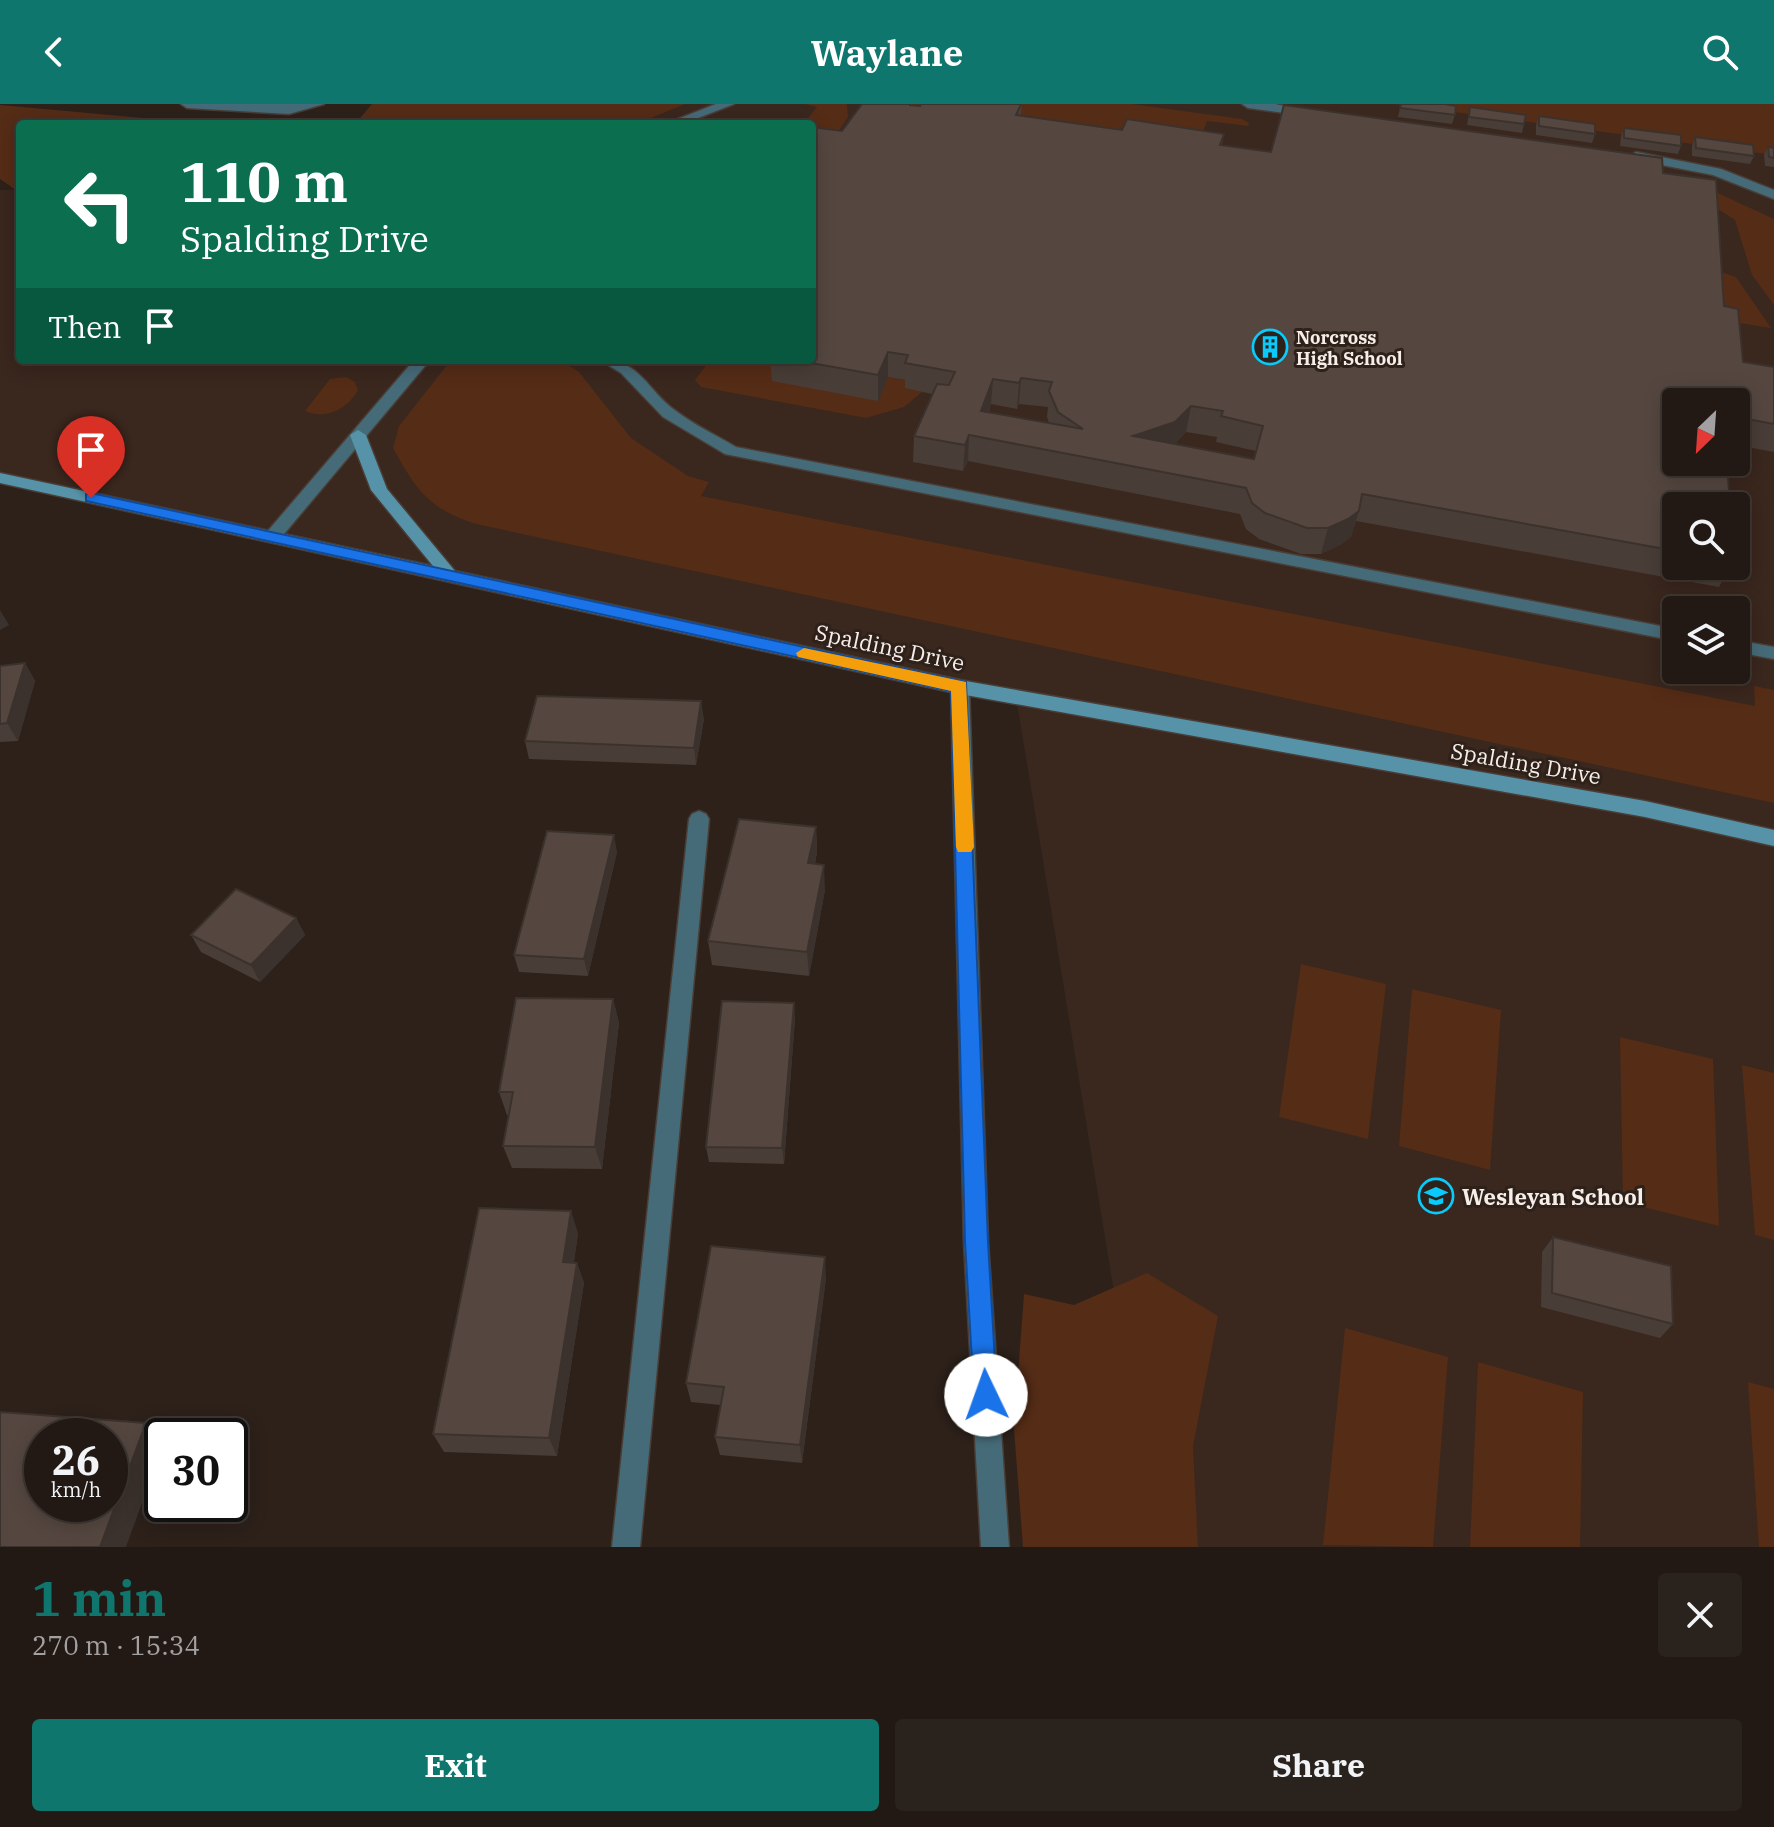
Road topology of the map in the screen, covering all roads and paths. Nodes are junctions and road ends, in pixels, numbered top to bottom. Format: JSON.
{"nodes":[{"id":1,"x":187,"y":104,"type":"edge"},
{"id":2,"x":318,"y":104,"type":"edge"},
{"id":3,"x":728,"y":104,"type":"edge"},
{"id":4,"x":1248,"y":104,"type":"edge"},
{"id":5,"x":1276,"y":106,"type":"edge"},
{"id":6,"x":1322,"y":114,"type":"edge"},
{"id":7,"x":682,"y":120,"type":"edge"},
{"id":8,"x":1620,"y":154,"type":"edge"},
{"id":9,"x":1774,"y":195,"type":"edge"},
{"id":10,"x":419,"y":364,"type":"edge"},
{"id":11,"x":615,"y":364,"type":"edge"},
{"id":12,"x":358,"y":435,"type":"junction"},
{"id":13,"x":0,"y":478,"type":"edge"},
{"id":14,"x":273,"y":536,"type":"junction"},
{"id":15,"x":449,"y":575,"type":"junction"},
{"id":16,"x":1662,"y":632,"type":"edge"},
{"id":17,"x":1750,"y":649,"type":"edge"},
{"id":18,"x":1774,"y":653,"type":"edge"},
{"id":19,"x":960,"y":687,"type":"junction"},
{"id":20,"x":699,"y":819,"type":"dead end"},
{"id":21,"x":1774,"y":838,"type":"edge"},
{"id":22,"x":626,"y":1547,"type":"edge"},
{"id":23,"x":995,"y":1547,"type":"edge"}],
"edges":[{"from":1,"to":2,"type":"street"},
{"from":3,"to":7,"type":"street"},
{"from":4,"to":5,"type":"street"},
{"from":5,"to":6,"type":"street"},
{"from":8,"to":9,"type":"street"},
{"from":10,"to":12,"type":"street"},
{"from":11,"to":16,"type":"street"},
{"from":12,"to":14,"type":"street"},
{"from":12,"to":15,"type":"main road"},
{"from":13,"to":14,"type":"main road","name":"Spalding Drive"},
{"from":14,"to":15,"type":"main road","name":"Spalding Drive"},
{"from":15,"to":19,"type":"main road","name":"Spalding Drive"},
{"from":17,"to":18,"type":"street"},
{"from":19,"to":21,"type":"main road","name":"Spalding Drive"},
{"from":19,"to":23,"type":"street"},
{"from":20,"to":22,"type":"street"}]}
